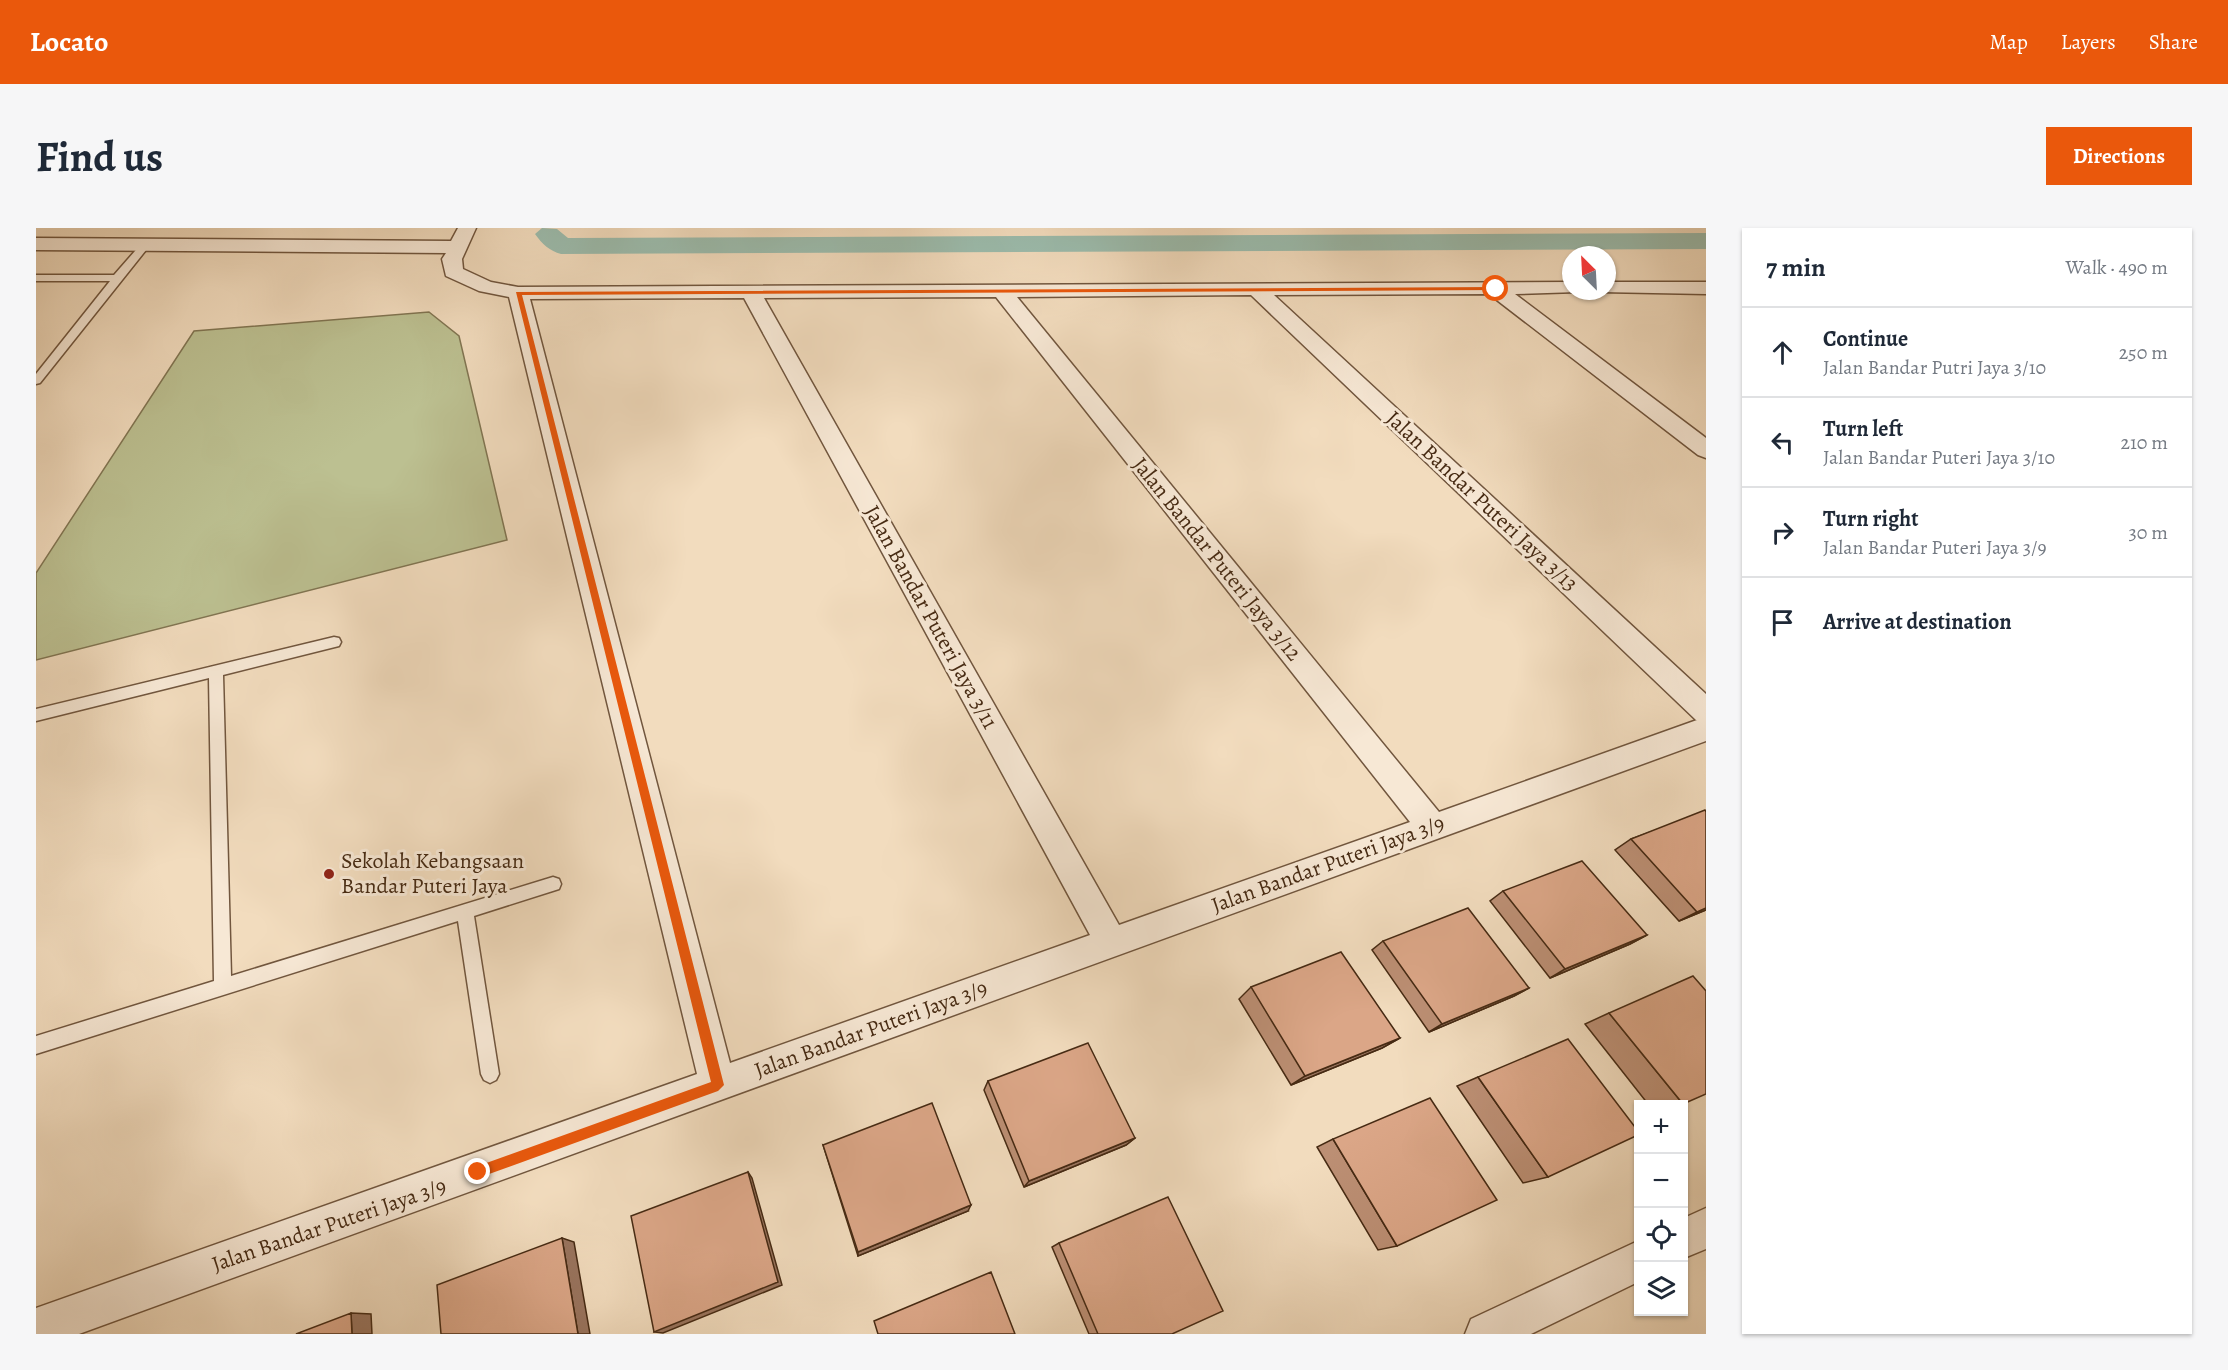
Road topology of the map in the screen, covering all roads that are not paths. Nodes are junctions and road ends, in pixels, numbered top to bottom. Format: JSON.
{"nodes":[{"id":1,"x":129,"y":228,"type":"edge"},
{"id":2,"x":467,"y":228,"type":"edge"},
{"id":3,"x":36,"y":244,"type":"edge"},
{"id":4,"x":145,"y":245,"type":"junction"},
{"id":5,"x":458,"y":247,"type":"junction"},
{"id":6,"x":36,"y":278,"type":"edge"},
{"id":7,"x":117,"y":278,"type":"junction"},
{"id":8,"x":1562,"y":288,"type":"edge"},
{"id":9,"x":1616,"y":288,"type":"edge"},
{"id":10,"x":1706,"y":288,"type":"edge"},
{"id":11,"x":1496,"y":289,"type":"junction"},
{"id":12,"x":1257,"y":290,"type":"junction"},
{"id":13,"x":1002,"y":291,"type":"junction"},
{"id":14,"x":751,"y":292,"type":"junction"},
{"id":15,"x":518,"y":293,"type":"junction"},
{"id":16,"x":36,"y":381,"type":"edge"},
{"id":17,"x":1706,"y":450,"type":"edge"},
{"id":18,"x":334,"y":642,"type":"dead end"},
{"id":19,"x":216,"y":672,"type":"junction"},
{"id":20,"x":1706,"y":712,"type":"edge"},
{"id":21,"x":36,"y":715,"type":"edge"},
{"id":22,"x":1706,"y":729,"type":"edge"},
{"id":23,"x":1433,"y":827,"type":"junction"},
{"id":24,"x":554,"y":884,"type":"dead end"},
{"id":25,"x":465,"y":912,"type":"junction"},
{"id":26,"x":1111,"y":942,"type":"junction"},
{"id":27,"x":223,"y":987,"type":"junction"},
{"id":28,"x":36,"y":1045,"type":"edge"},
{"id":29,"x":490,"y":1074,"type":"dead end"},
{"id":30,"x":718,"y":1085,"type":"junction"},
{"id":31,"x":1706,"y":1228,"type":"edge"},
{"id":32,"x":1688,"y":1237,"type":"edge"},
{"id":33,"x":1636,"y":1262,"type":"edge"},
{"id":34,"x":36,"y":1329,"type":"edge"},
{"id":35,"x":1486,"y":1334,"type":"edge"}],
"edges":[{"from":1,"to":4,"type":"street"},
{"from":2,"to":5,"type":"street"},
{"from":3,"to":4,"type":"street"},
{"from":4,"to":5,"type":"street"},
{"from":4,"to":7,"type":"lane"},
{"from":5,"to":15,"type":"street"},
{"from":6,"to":7,"type":"lane"},
{"from":7,"to":16,"type":"lane"},
{"from":8,"to":11,"type":"street"},
{"from":9,"to":10,"type":"street"},
{"from":11,"to":12,"type":"street"},
{"from":11,"to":17,"type":"street"},
{"from":12,"to":13,"type":"street"},
{"from":12,"to":20,"type":"street","name":"Jalan Bandar Puteri Jaya 3/13"},
{"from":13,"to":14,"type":"street"},
{"from":13,"to":23,"type":"street","name":"Jalan Bandar Puteri Jaya 3/12"},
{"from":14,"to":15,"type":"street"},
{"from":14,"to":26,"type":"street","name":"Jalan Bandar Puteri Jaya 3/11"},
{"from":15,"to":30,"type":"street"},
{"from":18,"to":19,"type":"lane"},
{"from":19,"to":21,"type":"lane"},
{"from":19,"to":27,"type":"lane"},
{"from":22,"to":23,"type":"street","name":"Jalan Bandar Puteri Jaya 3/9"},
{"from":23,"to":26,"type":"street","name":"Jalan Bandar Puteri Jaya 3/9"},
{"from":24,"to":25,"type":"lane"},
{"from":25,"to":27,"type":"lane"},
{"from":25,"to":29,"type":"lane"},
{"from":26,"to":30,"type":"street","name":"Jalan Bandar Puteri Jaya 3/9"},
{"from":27,"to":28,"type":"lane"},
{"from":30,"to":34,"type":"street","name":"Jalan Bandar Puteri Jaya 3/9"},
{"from":31,"to":32,"type":"street"},
{"from":33,"to":35,"type":"street"}]}
